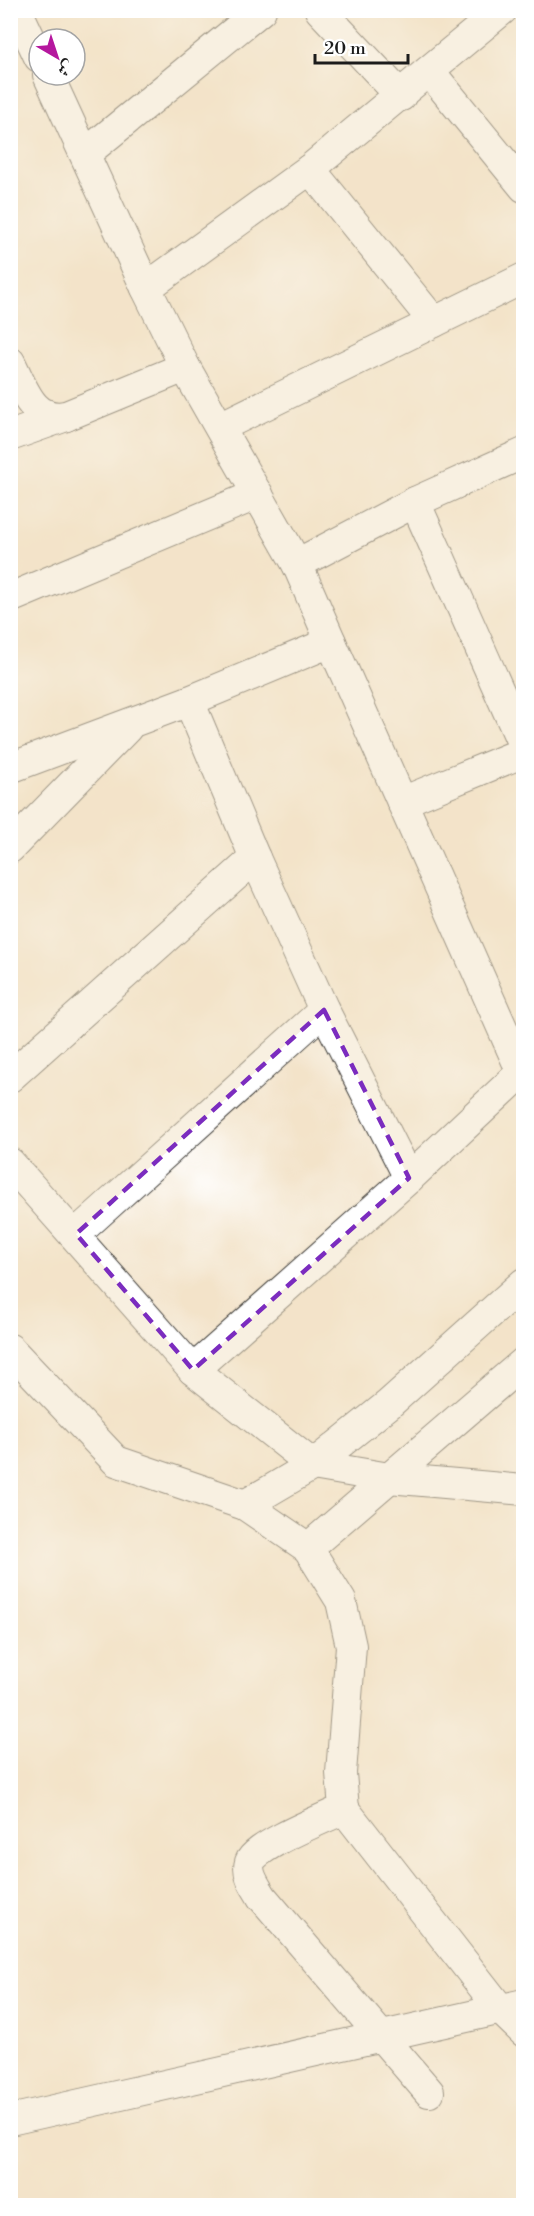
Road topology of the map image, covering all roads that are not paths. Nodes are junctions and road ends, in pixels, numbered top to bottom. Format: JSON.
{"nodes":[{"id":1,"x":17,"y":10,"type":"edge"},
{"id":2,"x":261,"y":10,"type":"edge"},
{"id":3,"x":320,"y":10,"type":"edge"},
{"id":4,"x":502,"y":10,"type":"edge"},
{"id":5,"x":27,"y":31,"type":"edge"},
{"id":6,"x":430,"y":72,"type":"junction"},
{"id":7,"x":54,"y":87,"type":"edge"},
{"id":8,"x":401,"y":96,"type":"junction"},
{"id":9,"x":85,"y":154,"type":"junction"},
{"id":10,"x":310,"y":169,"type":"junction"},
{"id":11,"x":524,"y":187,"type":"edge"},
{"id":12,"x":524,"y":278,"type":"edge"},
{"id":13,"x":146,"y":288,"type":"junction"},
{"id":14,"x":434,"y":322,"type":"junction"},
{"id":15,"x":10,"y":362,"type":"edge"},
{"id":16,"x":185,"y":367,"type":"junction"},
{"id":17,"x":66,"y":416,"type":"junction"},
{"id":18,"x":220,"y":427,"type":"junction"},
{"id":19,"x":10,"y":436,"type":"edge"},
{"id":20,"x":524,"y":453,"type":"edge"},
{"id":21,"x":258,"y":494,"type":"junction"},
{"id":22,"x":415,"y":502,"type":"junction"},
{"id":23,"x":297,"y":564,"type":"junction"},
{"id":24,"x":10,"y":598,"type":"edge"},
{"id":25,"x":331,"y":642,"type":"junction"},
{"id":26,"x":189,"y":701,"type":"junction"},
{"id":27,"x":134,"y":721,"type":"junction"},
{"id":28,"x":524,"y":747,"type":"edge"},
{"id":29,"x":524,"y":752,"type":"edge"},
{"id":30,"x":10,"y":768,"type":"edge"},
{"id":31,"x":402,"y":802,"type":"junction"},
{"id":32,"x":10,"y":848,"type":"edge"},
{"id":33,"x":255,"y":858,"type":"junction"},
{"id":34,"x":324,"y":1010,"type":"junction"},
{"id":35,"x":522,"y":1075,"type":"edge"},
{"id":36,"x":10,"y":1077,"type":"edge"},
{"id":37,"x":10,"y":1163,"type":"edge"},
{"id":38,"x":409,"y":1178,"type":"junction"},
{"id":39,"x":76,"y":1234,"type":"junction"},
{"id":40,"x":524,"y":1283,"type":"edge"},
{"id":41,"x":10,"y":1349,"type":"edge"},
{"id":42,"x":524,"y":1362,"type":"edge"},
{"id":43,"x":193,"y":1370,"type":"junction"},
{"id":44,"x":313,"y":1465,"type":"junction"},
{"id":45,"x":388,"y":1478,"type":"junction"},
{"id":46,"x":524,"y":1490,"type":"edge"},
{"id":47,"x":245,"y":1505,"type":"junction"},
{"id":48,"x":308,"y":1548,"type":"junction"},
{"id":49,"x":344,"y":1809,"type":"junction"},
{"id":50,"x":512,"y":2007,"type":"edge"},
{"id":51,"x":524,"y":2032,"type":"edge"},
{"id":52,"x":380,"y":2036,"type":"junction"},
{"id":53,"x":429,"y":2091,"type":"dead end"},
{"id":54,"x":10,"y":2120,"type":"edge"}],
"edges":[{"from":1,"to":5,"type":"street"},
{"from":2,"to":9,"type":"street"},
{"from":3,"to":8,"type":"street"},
{"from":4,"to":6,"type":"street"},
{"from":6,"to":8,"type":"street"},
{"from":6,"to":11,"type":"street"},
{"from":7,"to":9,"type":"street"},
{"from":8,"to":10,"type":"street"},
{"from":9,"to":13,"type":"street"},
{"from":10,"to":13,"type":"street"},
{"from":10,"to":14,"type":"street"},
{"from":12,"to":14,"type":"street"},
{"from":13,"to":16,"type":"street"},
{"from":14,"to":18,"type":"street"},
{"from":15,"to":17,"type":"street"},
{"from":16,"to":17,"type":"street"},
{"from":16,"to":18,"type":"street"},
{"from":17,"to":19,"type":"street"},
{"from":18,"to":21,"type":"street"},
{"from":20,"to":22,"type":"street"},
{"from":21,"to":23,"type":"street"},
{"from":21,"to":24,"type":"street"},
{"from":22,"to":23,"type":"street"},
{"from":22,"to":28,"type":"street"},
{"from":23,"to":25,"type":"street"},
{"from":25,"to":26,"type":"street"},
{"from":25,"to":31,"type":"street"},
{"from":26,"to":27,"type":"street"},
{"from":26,"to":33,"type":"street"},
{"from":27,"to":30,"type":"street"},
{"from":27,"to":32,"type":"street"},
{"from":29,"to":31,"type":"street"},
{"from":31,"to":35,"type":"street"},
{"from":33,"to":34,"type":"street"},
{"from":33,"to":36,"type":"street"},
{"from":34,"to":38,"type":"street"},
{"from":34,"to":39,"type":"street"},
{"from":35,"to":38,"type":"street"},
{"from":37,"to":39,"type":"street"},
{"from":38,"to":43,"type":"street"},
{"from":39,"to":43,"type":"street"},
{"from":40,"to":44,"type":"street"},
{"from":41,"to":47,"type":"street"},
{"from":42,"to":45,"type":"street"},
{"from":43,"to":44,"type":"street"},
{"from":44,"to":45,"type":"street"},
{"from":44,"to":47,"type":"street"},
{"from":45,"to":46,"type":"street"},
{"from":45,"to":48,"type":"street"},
{"from":47,"to":48,"type":"street"},
{"from":48,"to":49,"type":"street"},
{"from":49,"to":50,"type":"street"},
{"from":49,"to":52,"type":"street"},
{"from":50,"to":51,"type":"street"},
{"from":50,"to":52,"type":"street"},
{"from":52,"to":53,"type":"street"},
{"from":52,"to":54,"type":"street"}]}
